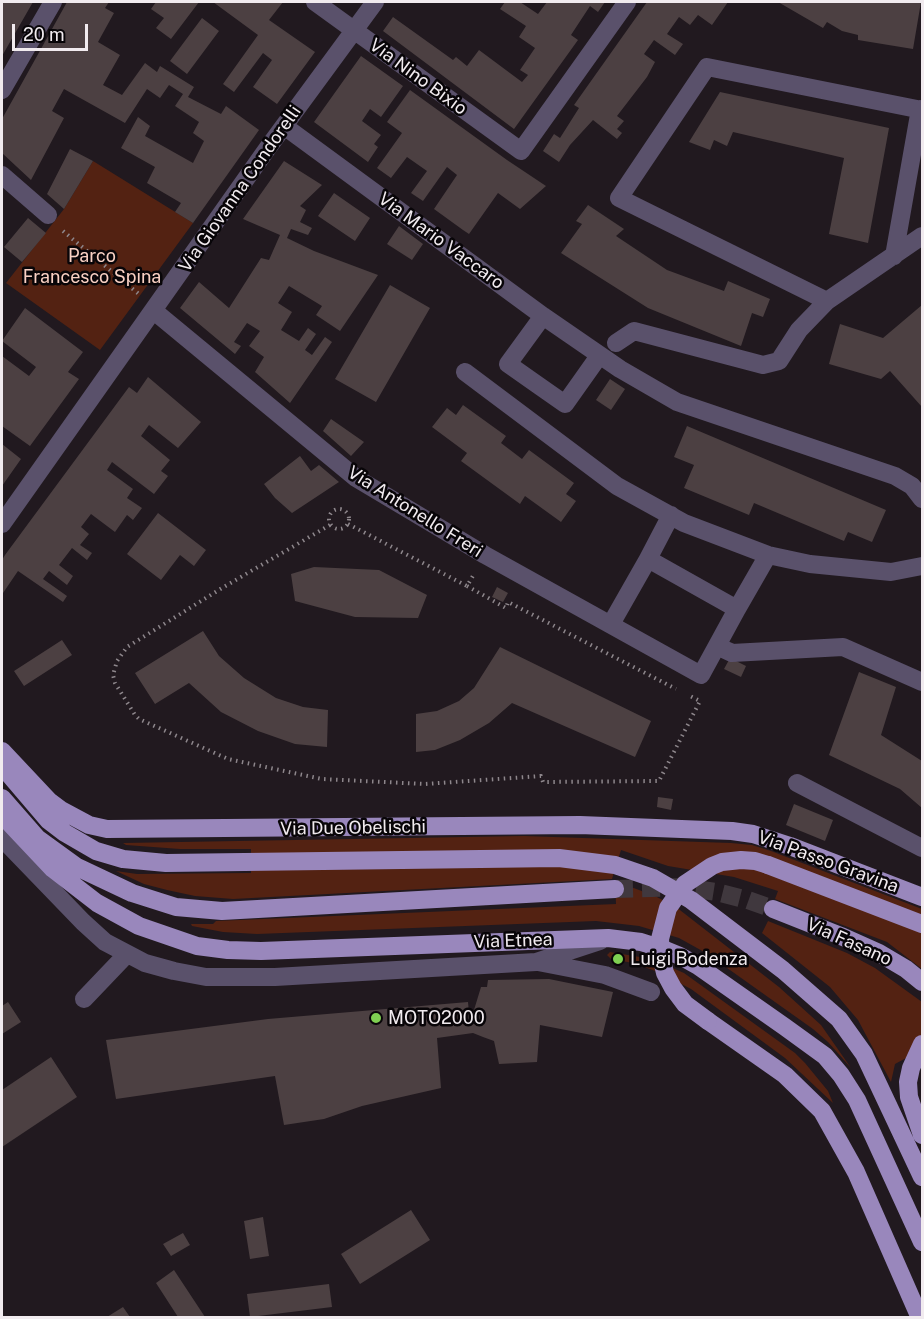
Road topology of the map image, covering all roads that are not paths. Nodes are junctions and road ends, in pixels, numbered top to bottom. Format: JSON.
{"nodes":[{"id":1,"x":53,"y":2,"type":"edge"},
{"id":2,"x":315,"y":2,"type":"edge"},
{"id":3,"x":375,"y":2,"type":"edge"},
{"id":4,"x":627,"y":2,"type":"edge"},
{"id":5,"x":354,"y":31,"type":"junction"},
{"id":6,"x":2,"y":90,"type":"edge"},
{"id":7,"x":921,"y":110,"type":"edge"},
{"id":8,"x":284,"y":126,"type":"junction"},
{"id":9,"x":2,"y":175,"type":"edge"},
{"id":10,"x":48,"y":215,"type":"road end"},
{"id":11,"x":922,"y":236,"type":"edge"},
{"id":12,"x":894,"y":256,"type":"junction"},
{"id":13,"x":827,"y":301,"type":"junction"},
{"id":14,"x":149,"y":304,"type":"junction"},
{"id":15,"x":543,"y":316,"type":"junction"},
{"id":16,"x":616,"y":343,"type":"dead end"},
{"id":17,"x":599,"y":356,"type":"junction"},
{"id":18,"x":465,"y":372,"type":"dead end"},
{"id":19,"x":535,"y":383,"type":"junction"},
{"id":20,"x":516,"y":411,"type":"junction"},
{"id":21,"x":922,"y":499,"type":"edge"},
{"id":22,"x":671,"y":515,"type":"junction"},
{"id":23,"x":2,"y":524,"type":"edge"},
{"id":24,"x":768,"y":555,"type":"junction"},
{"id":25,"x":648,"y":559,"type":"junction"},
{"id":26,"x":922,"y":566,"type":"edge"},
{"id":27,"x":737,"y":609,"type":"junction"},
{"id":28,"x":611,"y":624,"type":"junction"},
{"id":29,"x":717,"y":646,"type":"junction"},
{"id":30,"x":922,"y":682,"type":"edge"},
{"id":31,"x":2,"y":751,"type":"edge"},
{"id":32,"x":2,"y":766,"type":"edge"},
{"id":33,"x":797,"y":783,"type":"dead end"},
{"id":34,"x":2,"y":798,"type":"edge"},
{"id":35,"x":2,"y":815,"type":"edge"},
{"id":36,"x":732,"y":831,"type":"joint"},
{"id":37,"x":2,"y":838,"type":"edge"},
{"id":38,"x":922,"y":849,"type":"edge"},
{"id":39,"x":615,"y":889,"type":"tunnel mouth"},
{"id":40,"x":922,"y":897,"type":"edge"},
{"id":41,"x":773,"y":909,"type":"tunnel mouth"},
{"id":42,"x":922,"y":924,"type":"edge"},
{"id":43,"x":608,"y":938,"type":"junction"},
{"id":44,"x":126,"y":955,"type":"junction"},
{"id":45,"x":536,"y":962,"type":"junction"},
{"id":46,"x":922,"y":982,"type":"edge"},
{"id":47,"x":651,"y":992,"type":"dead end"},
{"id":48,"x":84,"y":999,"type":"dead end"},
{"id":49,"x":922,"y":1044,"type":"edge"},
{"id":50,"x":922,"y":1135,"type":"edge"},
{"id":51,"x":922,"y":1177,"type":"edge"},
{"id":52,"x":922,"y":1242,"type":"edge"},
{"id":53,"x":920,"y":1317,"type":"edge"}],
"edges":[{"from":1,"to":6,"type":"street"},
{"from":2,"to":5,"type":"street","name":"Via Nino Bixio"},
{"from":3,"to":5,"type":"street","name":"Via Giovanna Condorelli"},
{"from":4,"to":5,"type":"street","name":"Via Nino Bixio"},
{"from":5,"to":8,"type":"street","name":"Via Giovanna Condorelli"},
{"from":7,"to":12,"type":"street"},
{"from":7,"to":13,"type":"street"},
{"from":8,"to":14,"type":"street","name":"Via Giovanna Condorelli"},
{"from":8,"to":15,"type":"street","name":"Via Mario Vaccaro"},
{"from":9,"to":10,"type":"street"},
{"from":11,"to":12,"type":"street"},
{"from":12,"to":13,"type":"street"},
{"from":13,"to":16,"type":"street"},
{"from":14,"to":23,"type":"street","name":"Via Giovanna Condorelli"},
{"from":14,"to":28,"type":"street","name":"Via Antonello Freri"},
{"from":15,"to":17,"type":"street","name":"Via Mario Vaccaro"},
{"from":15,"to":19,"type":"street"},
{"from":17,"to":19,"type":"street"},
{"from":17,"to":21,"type":"street","name":"Via Mario Vaccaro"},
{"from":18,"to":20,"type":"street"},
{"from":19,"to":20,"type":"street"},
{"from":20,"to":22,"type":"street"},
{"from":22,"to":24,"type":"street"},
{"from":22,"to":25,"type":"street"},
{"from":24,"to":26,"type":"street"},
{"from":24,"to":27,"type":"street"},
{"from":25,"to":27,"type":"street"},
{"from":25,"to":28,"type":"street"},
{"from":27,"to":29,"type":"street"},
{"from":28,"to":29,"type":"street","name":"Via Antonello Freri"},
{"from":29,"to":30,"type":"street"},
{"from":31,"to":36,"type":"main road","name":"Via Due Obelischi"},
{"from":32,"to":51,"type":"main road","name":"Via Due Obelischi"},
{"from":33,"to":38,"type":"street"},
{"from":34,"to":39,"type":"main road"},
{"from":35,"to":43,"type":"main road","name":"Via Etnea"},
{"from":36,"to":40,"type":"main road","name":"Via Passo Gravina"},
{"from":37,"to":44,"type":"street"},
{"from":41,"to":46,"type":"main road","name":"Via Fasano"},
{"from":42,"to":53,"type":"main road","name":"Via Passo Gravina","bridge":true},
{"from":43,"to":45,"type":"street"},
{"from":43,"to":52,"type":"main road","name":"Via Etnea"},
{"from":44,"to":45,"type":"street"},
{"from":44,"to":48,"type":"street"},
{"from":45,"to":47,"type":"street"},
{"from":49,"to":50,"type":"main road"}]}
